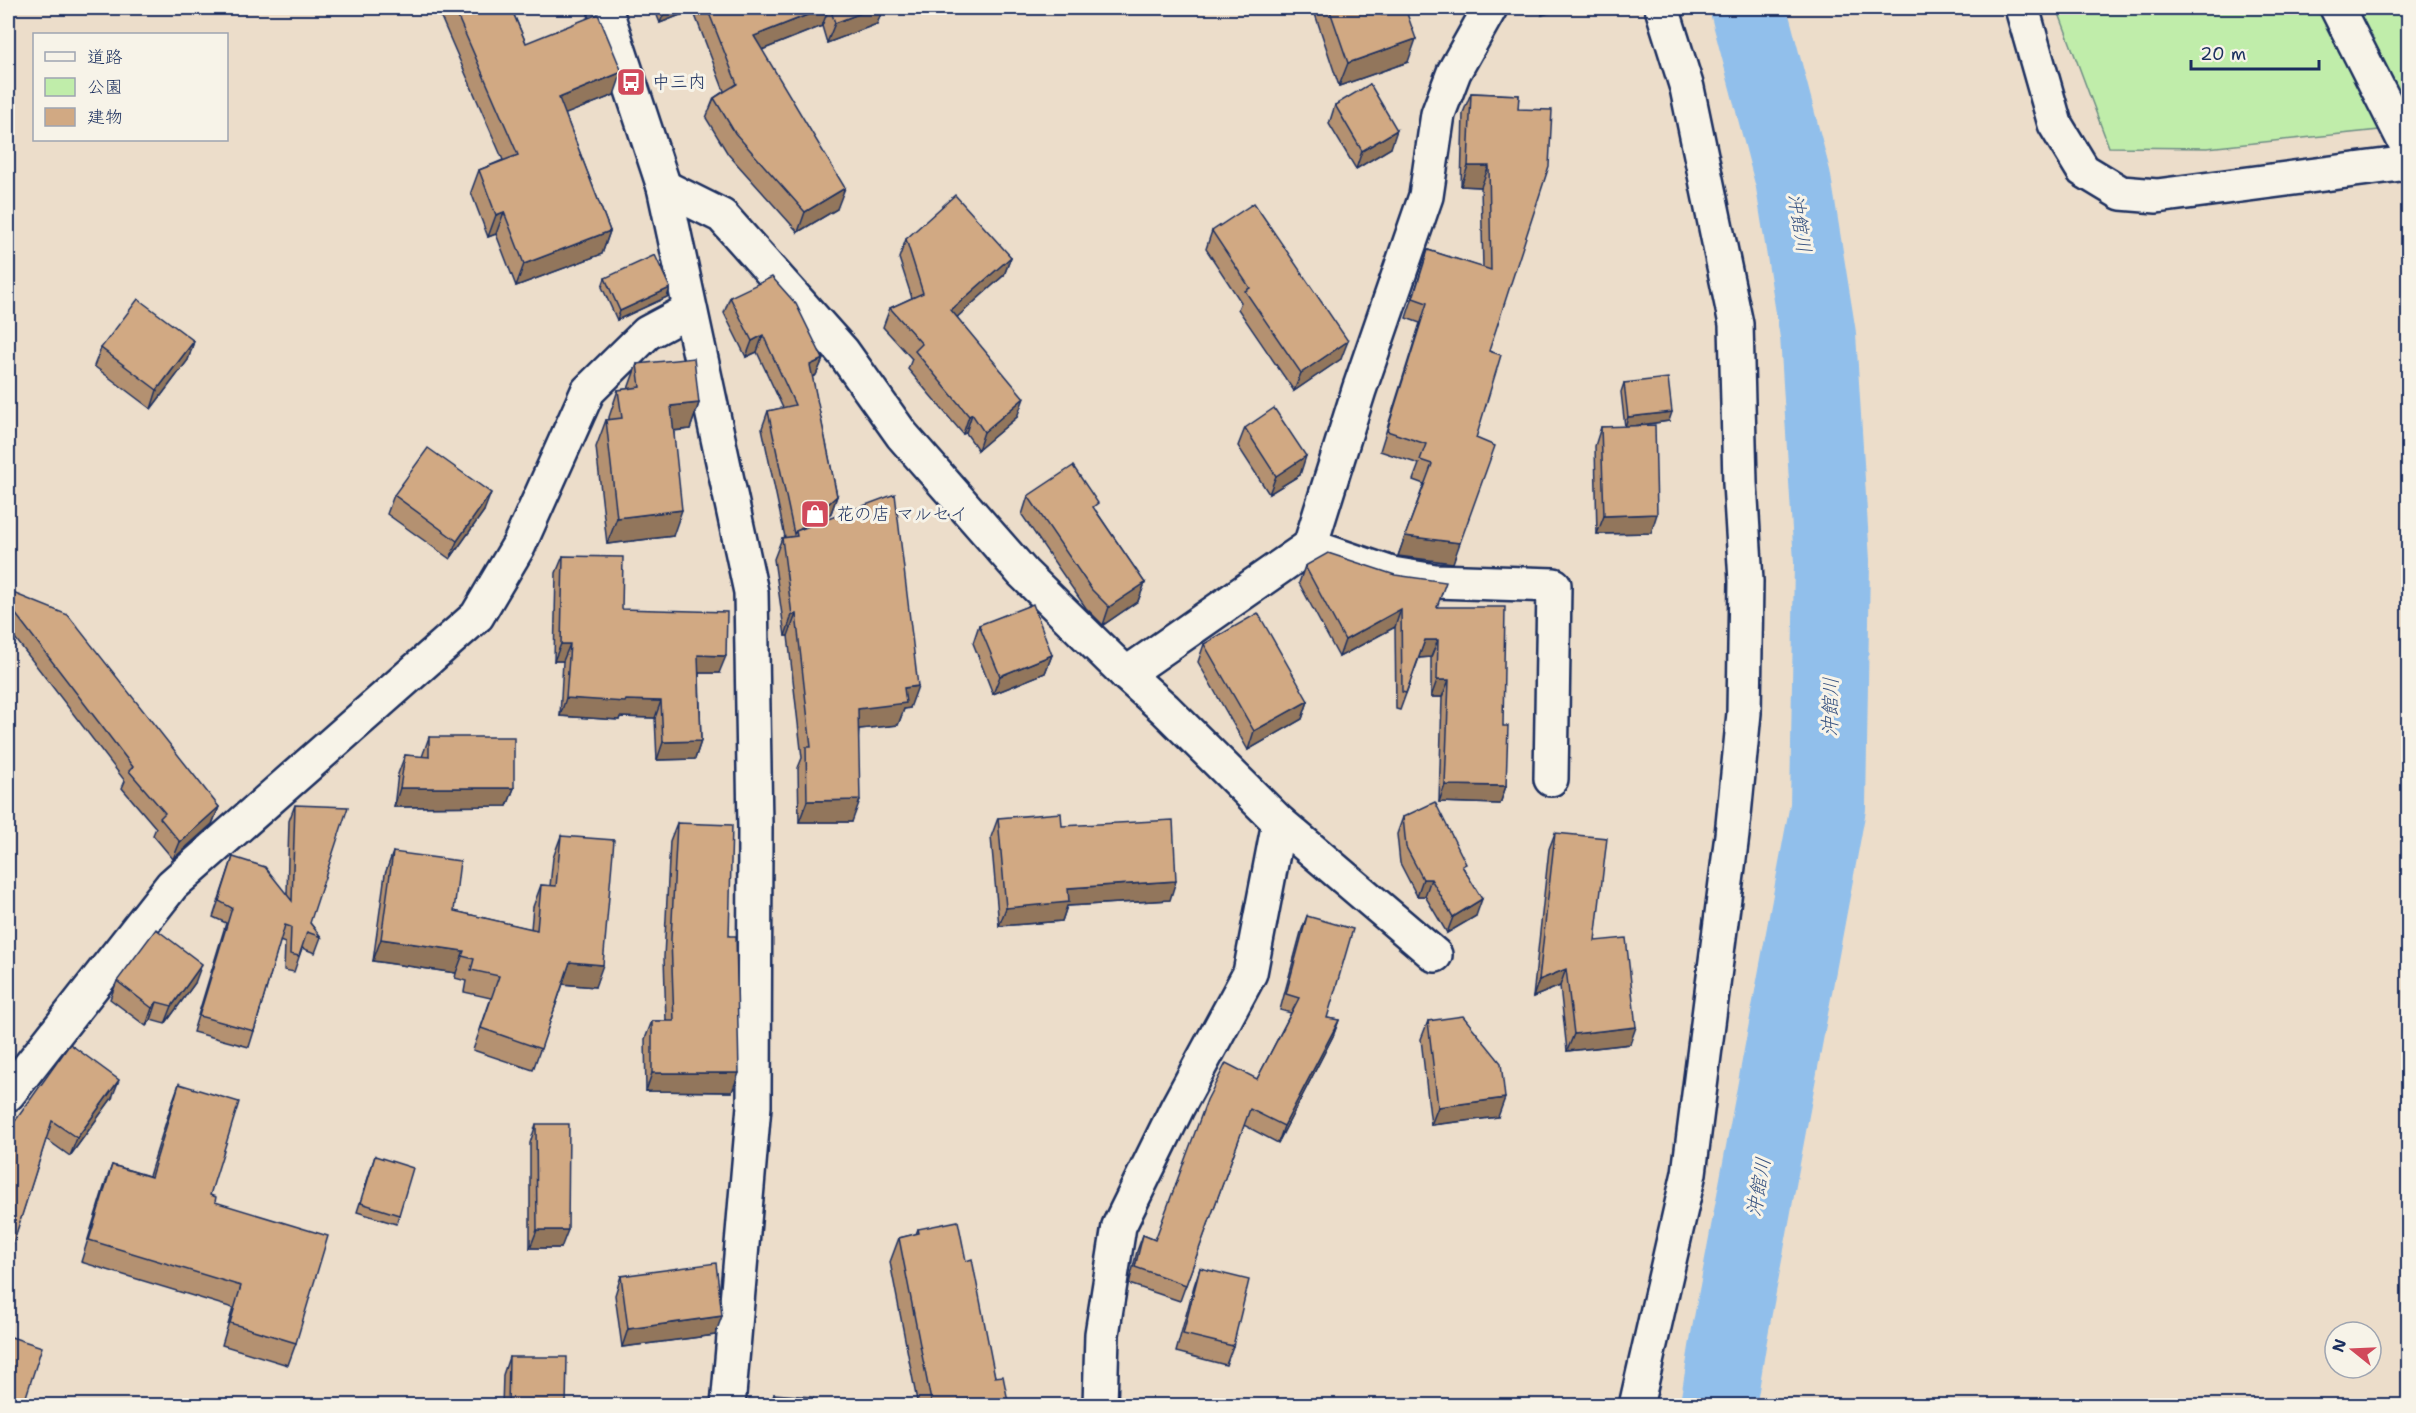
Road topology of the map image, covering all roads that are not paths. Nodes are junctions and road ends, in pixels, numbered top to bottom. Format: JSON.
{"nodes":[{"id":1,"x":605,"y":8,"type":"edge"},
{"id":2,"x":1490,"y":8,"type":"edge"},
{"id":3,"x":1662,"y":8,"type":"edge"},
{"id":4,"x":2022,"y":8,"type":"edge"},
{"id":5,"x":2337,"y":8,"type":"edge"},
{"id":6,"x":2409,"y":148,"type":"edge"},
{"id":7,"x":2409,"y":163,"type":"edge"},
{"id":8,"x":664,"y":188,"type":"junction"},
{"id":9,"x":690,"y":310,"type":"junction"},
{"id":10,"x":1310,"y":546,"type":"junction"},
{"id":11,"x":1126,"y":674,"type":"junction"},
{"id":12,"x":1551,"y":779,"type":"dead end"},
{"id":13,"x":1279,"y":822,"type":"junction"},
{"id":14,"x":1435,"y":955,"type":"dead end"},
{"id":15,"x":8,"y":1094,"type":"edge"},
{"id":16,"x":728,"y":1406,"type":"edge"},
{"id":17,"x":1100,"y":1406,"type":"edge"},
{"id":18,"x":1636,"y":1406,"type":"edge"}],
"edges":[{"from":1,"to":8,"type":"street"},
{"from":2,"to":10,"type":"street"},
{"from":3,"to":18,"type":"street"},
{"from":4,"to":7,"type":"street"},
{"from":5,"to":6,"type":"street"},
{"from":8,"to":9,"type":"street"},
{"from":8,"to":11,"type":"street"},
{"from":9,"to":15,"type":"street"},
{"from":9,"to":16,"type":"street"},
{"from":10,"to":11,"type":"street"},
{"from":10,"to":12,"type":"street"},
{"from":11,"to":13,"type":"street"},
{"from":13,"to":14,"type":"street"},
{"from":13,"to":17,"type":"street"}]}
